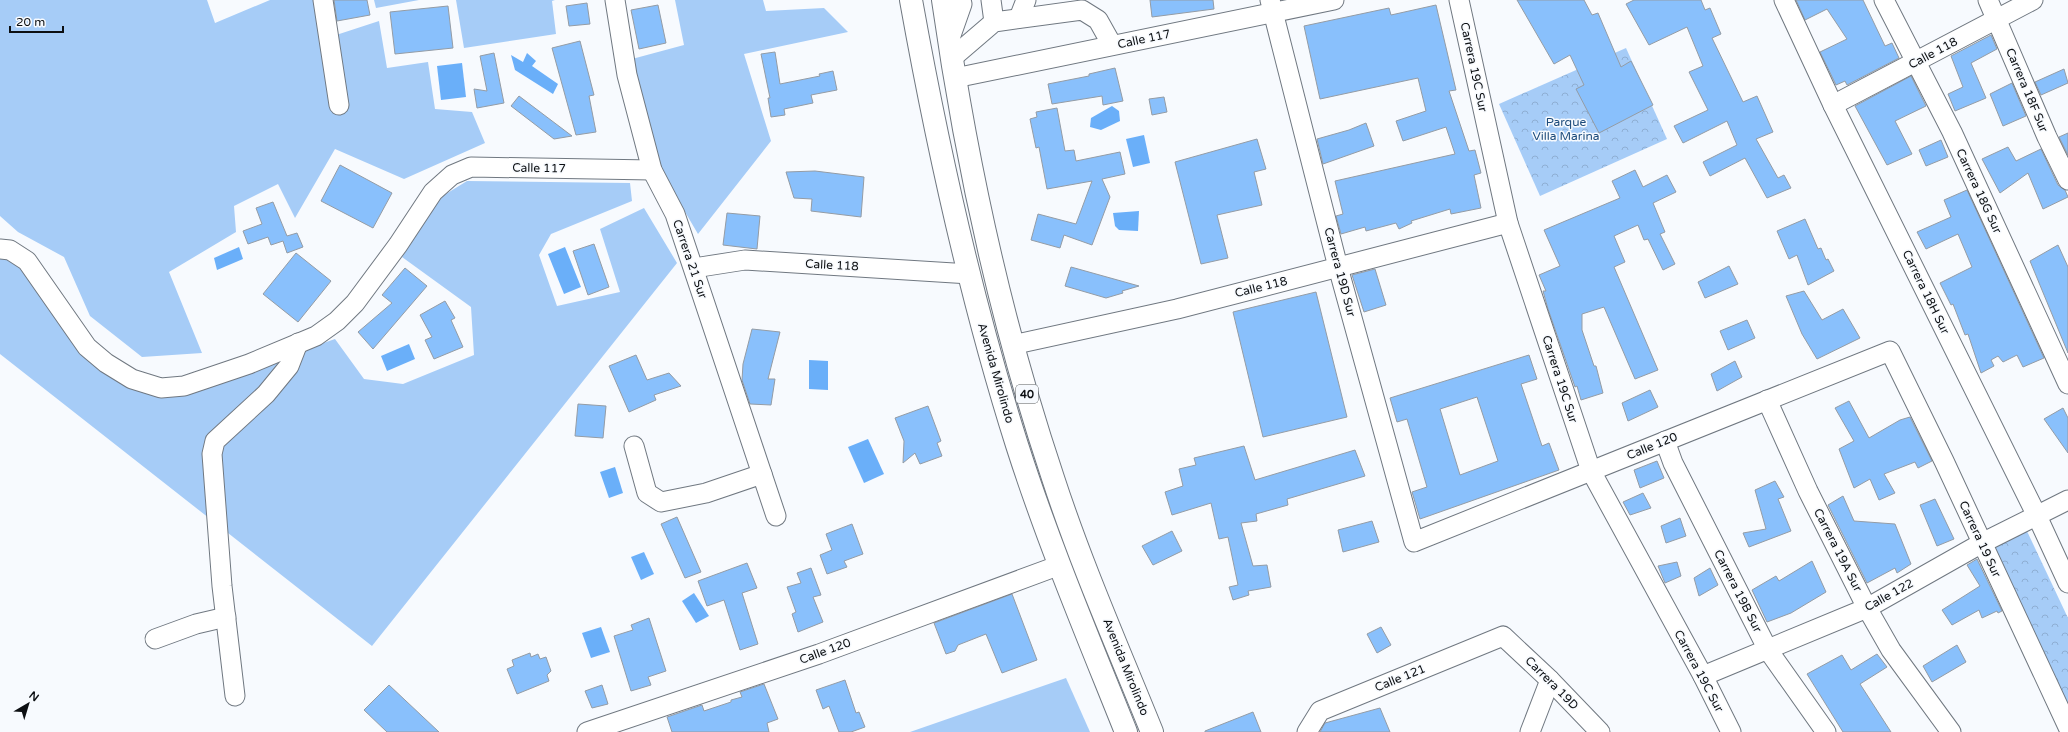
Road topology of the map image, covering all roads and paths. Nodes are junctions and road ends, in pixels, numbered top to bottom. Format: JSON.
{"nodes":[{"id":1,"x":323,"y":0,"type":"edge"},
{"id":2,"x":615,"y":0,"type":"edge"},
{"id":3,"x":911,"y":0,"type":"edge"},
{"id":4,"x":943,"y":0,"type":"edge"},
{"id":5,"x":961,"y":0,"type":"edge"},
{"id":6,"x":991,"y":0,"type":"edge"},
{"id":7,"x":1026,"y":0,"type":"edge"},
{"id":8,"x":1334,"y":0,"type":"edge"},
{"id":9,"x":1459,"y":0,"type":"edge"},
{"id":10,"x":1784,"y":0,"type":"edge"},
{"id":11,"x":1884,"y":0,"type":"edge"},
{"id":12,"x":1988,"y":0,"type":"edge"},
{"id":13,"x":2033,"y":0,"type":"edge"},
{"id":14,"x":1081,"y":5,"type":"edge"},
{"id":15,"x":1272,"y":6,"type":"edge"},
{"id":16,"x":1019,"y":18,"type":"junction"},
{"id":17,"x":1996,"y":19,"type":"junction"},
{"id":18,"x":994,"y":22,"type":"junction"},
{"id":19,"x":1112,"y":46,"type":"junction"},
{"id":20,"x":952,"y":59,"type":"junction"},
{"id":21,"x":1917,"y":61,"type":"junction"},
{"id":22,"x":339,"y":105,"type":"dead end"},
{"id":23,"x":1833,"y":105,"type":"junction"},
{"id":24,"x":652,"y":170,"type":"junction"},
{"id":25,"x":2068,"y":180,"type":"edge"},
{"id":26,"x":1508,"y":223,"type":"junction"},
{"id":27,"x":0,"y":249,"type":"edge"},
{"id":28,"x":1338,"y":267,"type":"junction"},
{"id":29,"x":694,"y":268,"type":"junction"},
{"id":30,"x":970,"y":274,"type":"junction"},
{"id":31,"x":298,"y":343,"type":"junction"},
{"id":32,"x":1012,"y":345,"type":"junction"},
{"id":33,"x":1890,"y":351,"type":"joint"},
{"id":34,"x":2068,"y":384,"type":"edge"},
{"id":35,"x":1767,"y":400,"type":"junction"},
{"id":36,"x":1665,"y":441,"type":"junction"},
{"id":37,"x":634,"y":446,"type":"dead end"},
{"id":38,"x":1591,"y":471,"type":"junction"},
{"id":39,"x":762,"y":474,"type":"junction"},
{"id":40,"x":2068,"y":500,"type":"edge"},
{"id":41,"x":776,"y":516,"type":"dead end"},
{"id":42,"x":2037,"y":516,"type":"junction"},
{"id":43,"x":1414,"y":542,"type":"joint"},
{"id":44,"x":1982,"y":543,"type":"junction"},
{"id":45,"x":1060,"y":566,"type":"junction"},
{"id":46,"x":2068,"y":583,"type":"edge"},
{"id":47,"x":1867,"y":608,"type":"junction"},
{"id":48,"x":226,"y":617,"type":"junction"},
{"id":49,"x":1503,"y":636,"type":"joint"},
{"id":50,"x":155,"y":639,"type":"dead end"},
{"id":51,"x":1768,"y":650,"type":"junction"},
{"id":52,"x":1703,"y":676,"type":"junction"},
{"id":53,"x":1550,"y":680,"type":"junction"},
{"id":54,"x":236,"y":696,"type":"dead end"},
{"id":55,"x":2068,"y":727,"type":"edge"},
{"id":56,"x":587,"y":732,"type":"edge"},
{"id":57,"x":1126,"y":732,"type":"edge"},
{"id":58,"x":1152,"y":732,"type":"edge"},
{"id":59,"x":1307,"y":732,"type":"edge"},
{"id":60,"x":1530,"y":732,"type":"edge"},
{"id":61,"x":1600,"y":732,"type":"edge"},
{"id":62,"x":1731,"y":732,"type":"edge"},
{"id":63,"x":1826,"y":732,"type":"edge"},
{"id":64,"x":1951,"y":732,"type":"edge"}],
"edges":[{"from":1,"to":22,"type":"street"},
{"from":2,"to":24,"type":"street","name":"Carrera 21 Sur"},
{"from":3,"to":30,"type":"main road","name":"Avenida Mirolindo","number":"40"},
{"from":4,"to":20,"type":"main road","name":"Avenida Mirolindo","number":"40"},
{"from":5,"to":20,"type":"street"},
{"from":6,"to":18,"type":"street"},
{"from":7,"to":16,"type":"street"},
{"from":8,"to":15,"type":"street","name":"Calle 117"},
{"from":9,"to":26,"type":"street","name":"Carrera 19C Sur"},
{"from":10,"to":23,"type":"street","name":"Carrera 18H Sur"},
{"from":11,"to":21,"type":"street","name":"Carrera 18G Sur"},
{"from":12,"to":17,"type":"street","name":"Carrera 18F Sur"},
{"from":13,"to":17,"type":"street","name":"Calle 118"},
{"from":14,"to":16,"type":"street"},
{"from":14,"to":19,"type":"street"},
{"from":15,"to":19,"type":"street","name":"Calle 117"},
{"from":15,"to":28,"type":"street","name":"Carrera 19D Sur"},
{"from":16,"to":18,"type":"street"},
{"from":17,"to":21,"type":"street","name":"Calle 118"},
{"from":17,"to":25,"type":"street","name":"Carrera 18F Sur"},
{"from":18,"to":20,"type":"street"},
{"from":19,"to":20,"type":"street","name":"Calle 117"},
{"from":20,"to":32,"type":"main road","name":"Avenida Mirolindo","number":"40"},
{"from":21,"to":23,"type":"street","name":"Calle 118"},
{"from":21,"to":34,"type":"street","name":"Carrera 18G Sur"},
{"from":23,"to":42,"type":"street","name":"Carrera 18H Sur"},
{"from":24,"to":29,"type":"street","name":"Carrera 21 Sur"},
{"from":24,"to":31,"type":"street","name":"Calle 117"},
{"from":26,"to":28,"type":"street","name":"Calle 118"},
{"from":26,"to":38,"type":"street","name":"Carrera 19C Sur"},
{"from":27,"to":31,"type":"street","name":"Calle 117"},
{"from":28,"to":32,"type":"street","name":"Calle 118"},
{"from":28,"to":43,"type":"street","name":"Carrera 19D Sur"},
{"from":29,"to":30,"type":"street","name":"Calle 118"},
{"from":29,"to":39,"type":"street","name":"Carrera 21 Sur"},
{"from":30,"to":45,"type":"main road","name":"Avenida Mirolindo","number":"40"},
{"from":31,"to":48,"type":"street"},
{"from":32,"to":58,"type":"main road","name":"Avenida Mirolindo","number":"40"},
{"from":33,"to":35,"type":"street","name":"Calle 120"},
{"from":33,"to":44,"type":"street","name":"Carrera 19 Sur"},
{"from":35,"to":36,"type":"street","name":"Calle 120"},
{"from":35,"to":47,"type":"street","name":"Carrera 19A Sur"},
{"from":36,"to":38,"type":"street","name":"Calle 120"},
{"from":36,"to":51,"type":"street","name":"Carrera 19B Sur"},
{"from":37,"to":39,"type":"street"},
{"from":38,"to":43,"type":"street","name":"Calle 120"},
{"from":38,"to":52,"type":"street","name":"Carrera 19C Sur"},
{"from":39,"to":41,"type":"street","name":"Carrera 21 Sur"},
{"from":40,"to":42,"type":"street","name":"Calle 122"},
{"from":42,"to":44,"type":"street","name":"Calle 122"},
{"from":42,"to":46,"type":"street","name":"Carrera 18H Sur"},
{"from":44,"to":47,"type":"street","name":"Calle 122"},
{"from":44,"to":55,"type":"street","name":"Carrera 19 Sur"},
{"from":45,"to":56,"type":"street","name":"Calle 120"},
{"from":45,"to":57,"type":"main road","name":"Avenida Mirolindo","number":"40"},
{"from":47,"to":51,"type":"street","name":"Calle 122"},
{"from":47,"to":64,"type":"street","name":"Carrera 19A Sur"},
{"from":48,"to":50,"type":"street"},
{"from":48,"to":54,"type":"street"},
{"from":49,"to":53,"type":"street","name":"Carrera 19D"},
{"from":49,"to":59,"type":"street","name":"Calle 121"},
{"from":51,"to":52,"type":"street","name":"Calle 122"},
{"from":51,"to":63,"type":"street","name":"Carrera 19B Sur"},
{"from":52,"to":62,"type":"street","name":"Carrera 19C Sur"},
{"from":53,"to":60,"type":"street"},
{"from":53,"to":61,"type":"street","name":"Carrera 19D"}]}
